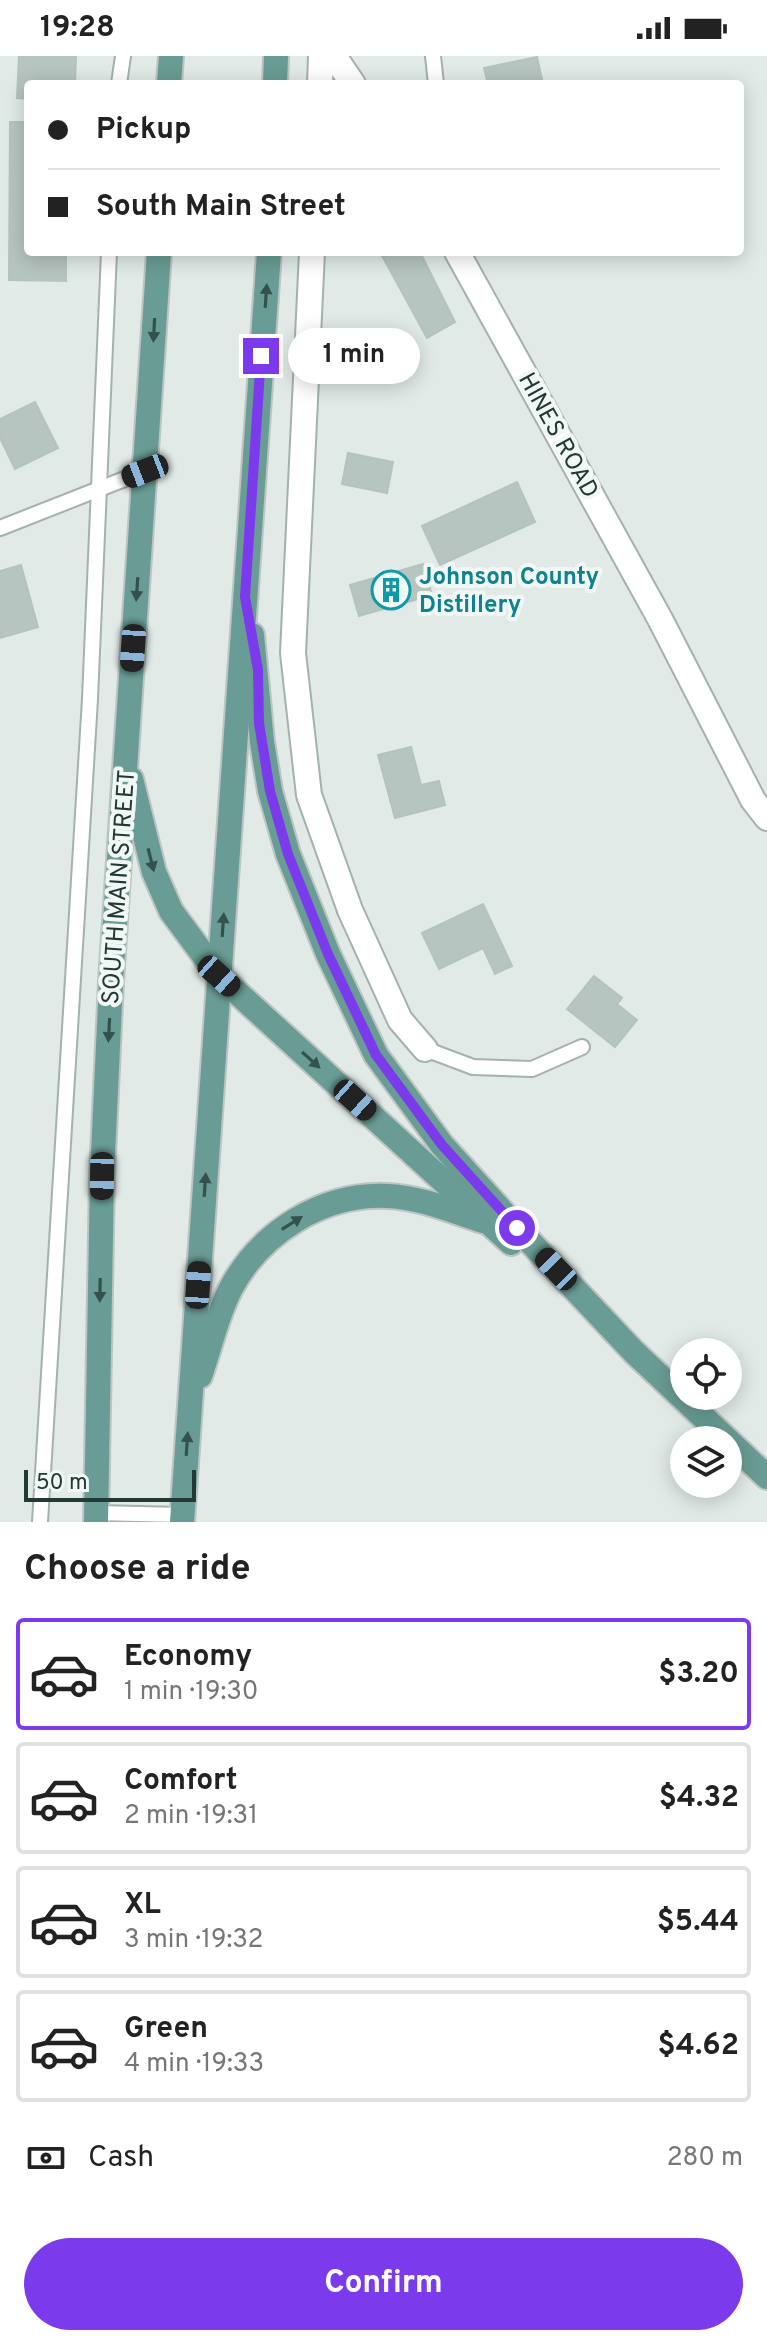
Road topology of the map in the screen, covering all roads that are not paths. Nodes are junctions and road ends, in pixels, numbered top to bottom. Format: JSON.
{"nodes":[{"id":1,"x":123,"y":56,"type":"edge"},
{"id":2,"x":171,"y":56,"type":"edge"},
{"id":3,"x":276,"y":56,"type":"edge"},
{"id":4,"x":321,"y":56,"type":"edge"},
{"id":5,"x":334,"y":56,"type":"edge"},
{"id":6,"x":433,"y":56,"type":"edge"},
{"id":7,"x":120,"y":80,"type":"edge"},
{"id":8,"x":169,"y":80,"type":"edge"},
{"id":9,"x":275,"y":80,"type":"edge"},
{"id":10,"x":320,"y":80,"type":"edge"},
{"id":11,"x":350,"y":80,"type":"edge"},
{"id":12,"x":436,"y":80,"type":"edge"},
{"id":13,"x":109,"y":256,"type":"edge"},
{"id":14,"x":159,"y":256,"type":"edge"},
{"id":15,"x":269,"y":256,"type":"edge"},
{"id":16,"x":312,"y":256,"type":"edge"},
{"id":17,"x":459,"y":256,"type":"edge"},
{"id":18,"x":145,"y":471,"type":"junction"},
{"id":19,"x":98,"y":490,"type":"junction"},
{"id":20,"x":0,"y":528,"type":"edge"},
{"id":21,"x":245,"y":597,"type":"junction"},
{"id":22,"x":126,"y":757,"type":"junction"},
{"id":23,"x":767,"y":818,"type":"edge"},
{"id":24,"x":219,"y":976,"type":"junction"},
{"id":25,"x":582,"y":1047,"type":"dead end"},
{"id":26,"x":425,"y":1049,"type":"joint"},
{"id":27,"x":491,"y":1224,"type":"junction"},
{"id":28,"x":634,"y":1352,"type":"junction"},
{"id":29,"x":189,"y":1408,"type":"junction"},
{"id":30,"x":767,"y":1477,"type":"edge"},
{"id":31,"x":96,"y":1517,"type":"edge"},
{"id":32,"x":182,"y":1518,"type":"edge"},
{"id":33,"x":40,"y":1522,"type":"edge"}],
"edges":[{"from":1,"to":7,"type":"lane"},
{"from":2,"to":8,"type":"main road"},
{"from":3,"to":9,"type":"main road"},
{"from":4,"to":10,"type":"street"},
{"from":5,"to":11,"type":"street"},
{"from":6,"to":12,"type":"lane"},
{"from":13,"to":19,"type":"lane"},
{"from":14,"to":18,"type":"main road","name":"SOUTH MAIN STREET","one_way":true},
{"from":21,"to":15,"type":"main road","one_way":true},
{"from":16,"to":26,"type":"street"},
{"from":17,"to":23,"type":"street","name":"HINES ROAD"},
{"from":18,"to":19,"type":"lane"},
{"from":18,"to":22,"type":"main road","name":"SOUTH MAIN STREET","one_way":true},
{"from":19,"to":20,"type":"lane"},
{"from":19,"to":33,"type":"lane"},
{"from":24,"to":21,"type":"main road","one_way":true},
{"from":21,"to":28,"type":"main road"},
{"from":22,"to":24,"type":"main road","one_way":true},
{"from":22,"to":31,"type":"main road","name":"SOUTH MAIN STREET","one_way":true},
{"from":24,"to":27,"type":"main road","one_way":true},
{"from":29,"to":24,"type":"main road","one_way":true},
{"from":25,"to":26,"type":"lane"},
{"from":27,"to":28,"type":"main road"},
{"from":29,"to":27,"type":"main road","one_way":true},
{"from":28,"to":30,"type":"main road"},
{"from":32,"to":29,"type":"main road","one_way":true},
{"from":31,"to":32,"type":"lane"}]}
